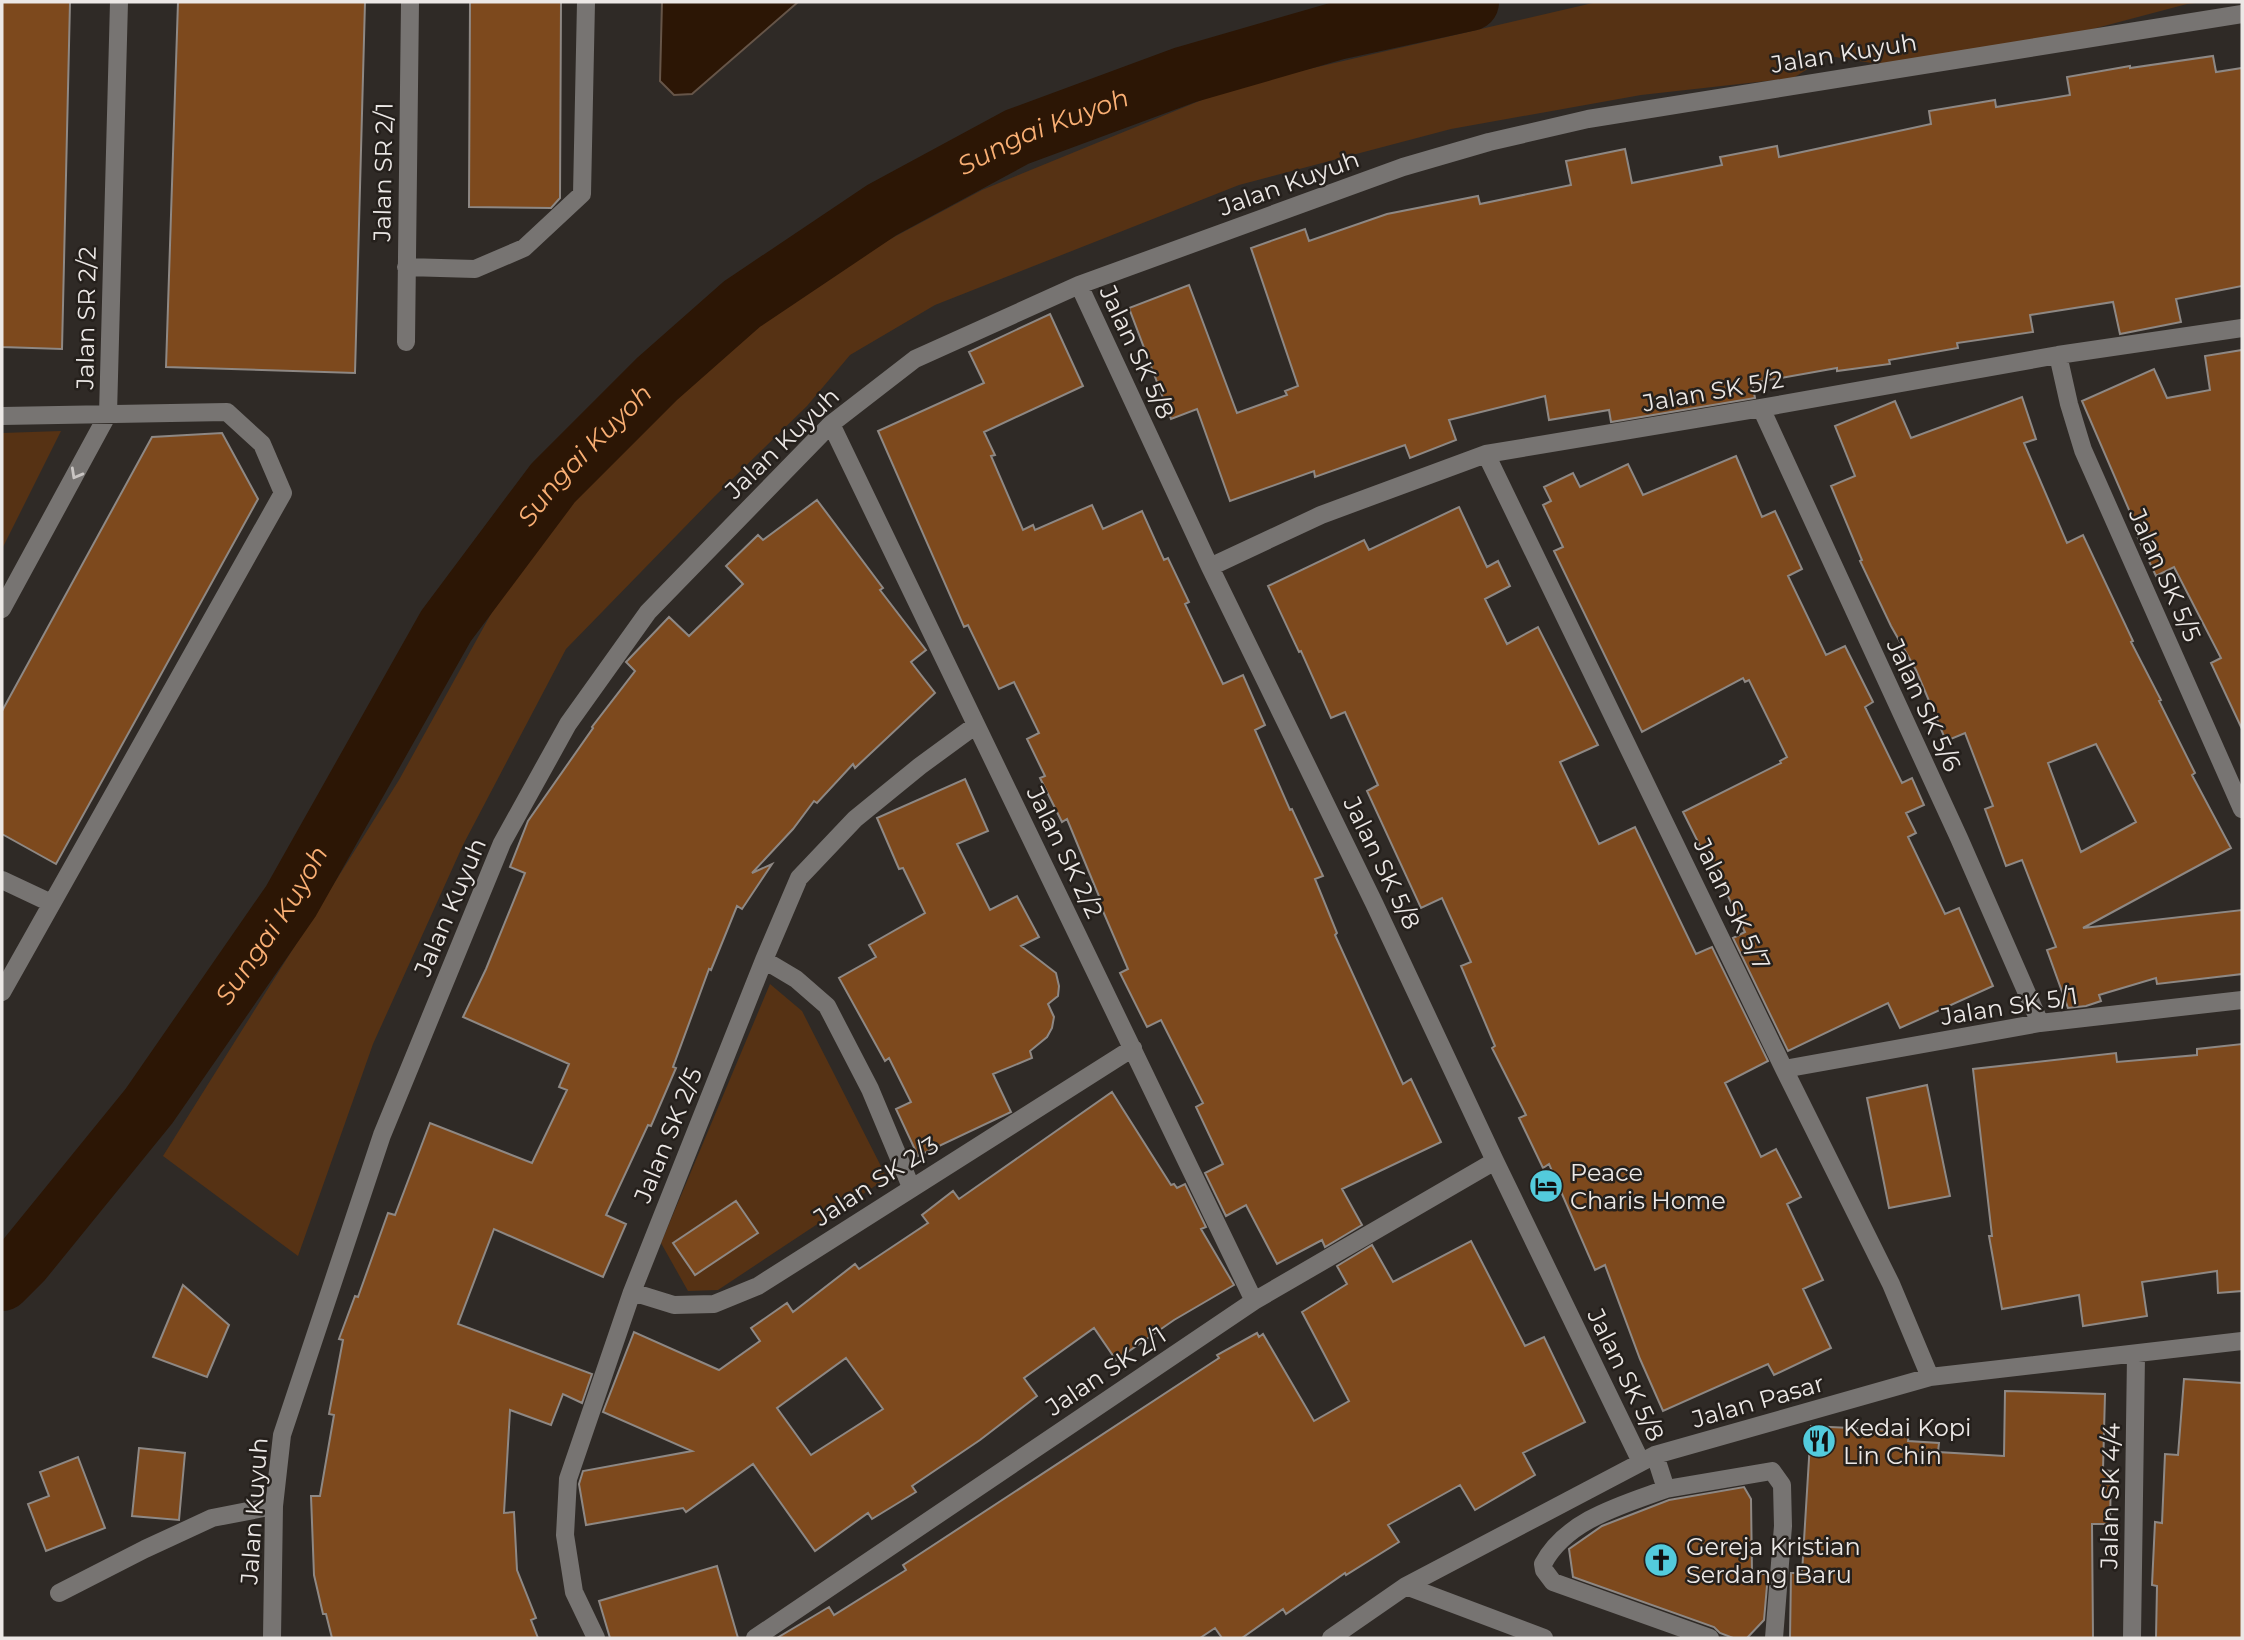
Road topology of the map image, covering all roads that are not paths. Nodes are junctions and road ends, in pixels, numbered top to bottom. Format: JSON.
{"nodes":[{"id":1,"x":119,"y":2,"type":"edge"},
{"id":2,"x":410,"y":2,"type":"edge"},
{"id":3,"x":586,"y":2,"type":"edge"},
{"id":4,"x":2242,"y":14,"type":"edge"},
{"id":5,"x":406,"y":267,"type":"junction"},
{"id":6,"x":1079,"y":285,"type":"junction"},
{"id":7,"x":2242,"y":328,"type":"edge"},
{"id":8,"x":406,"y":342,"type":"dead end"},
{"id":9,"x":2059,"y":355,"type":"junction"},
{"id":10,"x":1761,"y":408,"type":"junction"},
{"id":11,"x":108,"y":414,"type":"junction"},
{"id":12,"x":2,"y":416,"type":"edge"},
{"id":13,"x":831,"y":424,"type":"junction"},
{"id":14,"x":1486,"y":453,"type":"junction"},
{"id":15,"x":1210,"y":567,"type":"junction"},
{"id":16,"x":2,"y":609,"type":"edge"},
{"id":17,"x":976,"y":725,"type":"junction"},
{"id":18,"x":2242,"y":809,"type":"edge"},
{"id":19,"x":2,"y":880,"type":"edge"},
{"id":20,"x":51,"y":903,"type":"junction"},
{"id":21,"x":764,"y":960,"type":"junction"},
{"id":22,"x":2,"y":992,"type":"edge"},
{"id":23,"x":2242,"y":1000,"type":"edge"},
{"id":24,"x":2040,"y":1023,"type":"junction"},
{"id":25,"x":1133,"y":1048,"type":"junction"},
{"id":26,"x":1784,"y":1069,"type":"junction"},
{"id":27,"x":1495,"y":1161,"type":"junction"},
{"id":28,"x":911,"y":1188,"type":"junction"},
{"id":29,"x":632,"y":1292,"type":"junction"},
{"id":30,"x":1254,"y":1301,"type":"junction"},
{"id":31,"x":2242,"y":1341,"type":"edge"},
{"id":32,"x":2136,"y":1355,"type":"junction"},
{"id":33,"x":1930,"y":1377,"type":"junction"},
{"id":34,"x":1648,"y":1458,"type":"junction"},
{"id":35,"x":1666,"y":1489,"type":"junction"},
{"id":36,"x":274,"y":1506,"type":"junction"},
{"id":37,"x":1406,"y":1586,"type":"junction"},
{"id":38,"x":59,"y":1593,"type":"dead end"},
{"id":39,"x":272,"y":1638,"type":"edge"},
{"id":40,"x":596,"y":1638,"type":"edge"},
{"id":41,"x":755,"y":1638,"type":"edge"},
{"id":42,"x":1331,"y":1638,"type":"edge"},
{"id":43,"x":1544,"y":1638,"type":"edge"},
{"id":44,"x":1710,"y":1638,"type":"edge"},
{"id":45,"x":1774,"y":1638,"type":"edge"},
{"id":46,"x":2132,"y":1638,"type":"edge"}],
"edges":[{"from":1,"to":11,"type":"street","name":"Jalan SR 2/2"},
{"from":2,"to":5,"type":"street","name":"Jalan SR 2/1"},
{"from":3,"to":5,"type":"street"},
{"from":4,"to":6,"type":"street","name":"Jalan Kuyuh"},
{"from":5,"to":8,"type":"street","name":"Jalan SR 2/1"},
{"from":6,"to":13,"type":"street","name":"Jalan Kuyuh"},
{"from":6,"to":15,"type":"street","name":"Jalan SK 5/8"},
{"from":7,"to":9,"type":"street","name":"Jalan SK 5/2"},
{"from":9,"to":10,"type":"street","name":"Jalan SK 5/2"},
{"from":9,"to":18,"type":"street","name":"Jalan SK 5/5"},
{"from":10,"to":14,"type":"street","name":"Jalan SK 5/2"},
{"from":10,"to":24,"type":"street","name":"Jalan SK 5/6"},
{"from":11,"to":12,"type":"street"},
{"from":11,"to":16,"type":"street","name":"Jalan SR 2/2","one_way":true},
{"from":11,"to":20,"type":"street"},
{"from":13,"to":17,"type":"street","name":"Jalan SK 2/2"},
{"from":13,"to":36,"type":"street","name":"Jalan Kuyuh"},
{"from":14,"to":15,"type":"street","name":"Jalan SK 5/2"},
{"from":14,"to":26,"type":"street","name":"Jalan SK 5/7"},
{"from":15,"to":27,"type":"street","name":"Jalan SK 5/8"},
{"from":17,"to":21,"type":"street","name":"Jalan SK 2/5"},
{"from":17,"to":25,"type":"street","name":"Jalan SK 2/2"},
{"from":19,"to":20,"type":"street"},
{"from":20,"to":22,"type":"street"},
{"from":21,"to":28,"type":"street"},
{"from":21,"to":29,"type":"street","name":"Jalan SK 2/5"},
{"from":23,"to":24,"type":"street","name":"Jalan SK 5/1"},
{"from":24,"to":26,"type":"street","name":"Jalan SK 5/1"},
{"from":25,"to":28,"type":"street","name":"Jalan SK 2/3"},
{"from":25,"to":30,"type":"street","name":"Jalan SK 2/2"},
{"from":26,"to":33,"type":"street","name":"Jalan SK 5/7"},
{"from":27,"to":30,"type":"street","name":"Jalan SK 2/1"},
{"from":27,"to":34,"type":"street","name":"Jalan SK 5/8"},
{"from":28,"to":29,"type":"street","name":"Jalan SK 2/3"},
{"from":29,"to":40,"type":"street","name":"Jalan SK 2/5"},
{"from":30,"to":41,"type":"street","name":"Jalan SK 2/1"},
{"from":31,"to":32,"type":"street","name":"Jalan Pasar"},
{"from":32,"to":33,"type":"street","name":"Jalan Pasar"},
{"from":32,"to":46,"type":"street","name":"Jalan SK 4/4"},
{"from":33,"to":34,"type":"street","name":"Jalan Pasar"},
{"from":34,"to":35,"type":"street","name":"Jalan SK 5/8"},
{"from":34,"to":37,"type":"street","name":"Jalan Pasar"},
{"from":35,"to":44,"type":"street"},
{"from":35,"to":45,"type":"street"},
{"from":36,"to":38,"type":"street"},
{"from":36,"to":39,"type":"street","name":"Jalan Kuyuh"},
{"from":37,"to":42,"type":"street","name":"Jalan Pasar"},
{"from":37,"to":43,"type":"street"}]}
